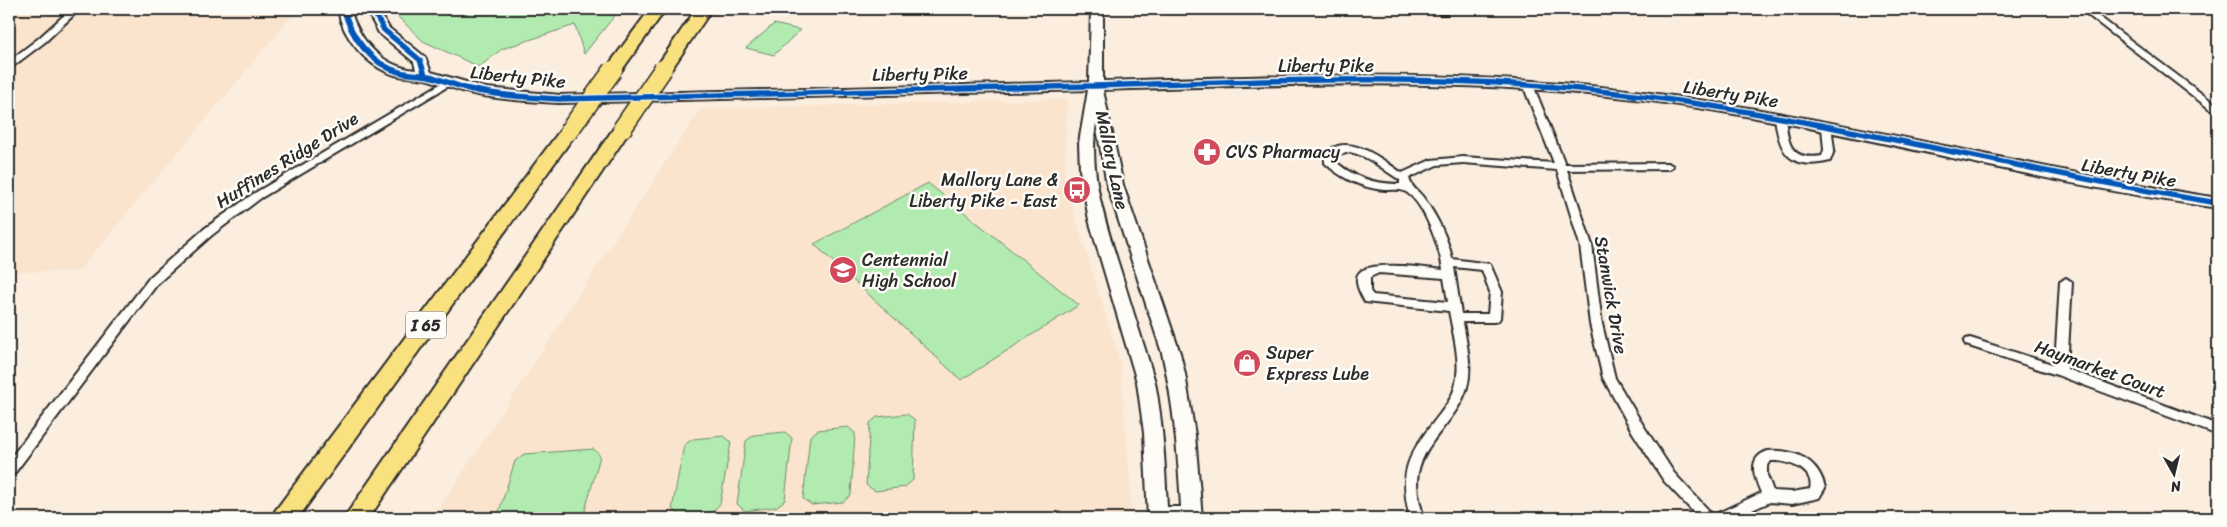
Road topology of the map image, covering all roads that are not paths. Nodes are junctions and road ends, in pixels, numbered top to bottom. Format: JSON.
{"nodes":[{"id":1,"x":76,"y":9,"type":"edge"},
{"id":2,"x":344,"y":9,"type":"edge"},
{"id":3,"x":372,"y":9,"type":"edge"},
{"id":4,"x":658,"y":9,"type":"edge"},
{"id":5,"x":704,"y":9,"type":"edge"},
{"id":6,"x":1097,"y":9,"type":"edge"},
{"id":7,"x":2084,"y":9,"type":"edge"},
{"id":8,"x":9,"y":65,"type":"edge"},
{"id":9,"x":425,"y":75,"type":"junction"},
{"id":10,"x":447,"y":83,"type":"junction"},
{"id":11,"x":1096,"y":85,"type":"junction"},
{"id":12,"x":1528,"y":85,"type":"junction"},
{"id":13,"x":2218,"y":111,"type":"edge"},
{"id":14,"x":1780,"y":117,"type":"junction"},
{"id":15,"x":1827,"y":127,"type":"junction"},
{"id":16,"x":1668,"y":166,"type":"dead end"},
{"id":17,"x":1561,"y":167,"type":"junction"},
{"id":18,"x":1404,"y":182,"type":"junction"},
{"id":19,"x":2218,"y":203,"type":"edge"},
{"id":20,"x":1449,"y":268,"type":"junction"},
{"id":21,"x":2066,"y":282,"type":"dead end"},
{"id":22,"x":1456,"y":312,"type":"junction"},
{"id":23,"x":1970,"y":342,"type":"dead end"},
{"id":24,"x":2061,"y":372,"type":"junction"},
{"id":25,"x":2218,"y":430,"type":"edge"},
{"id":26,"x":9,"y":470,"type":"edge"},
{"id":27,"x":1770,"y":496,"type":"dead end"},
{"id":28,"x":1158,"y":517,"type":"edge"},
{"id":29,"x":1192,"y":517,"type":"edge"},
{"id":30,"x":284,"y":518,"type":"edge"},
{"id":31,"x":356,"y":518,"type":"edge"},
{"id":32,"x":1417,"y":518,"type":"edge"},
{"id":33,"x":1707,"y":518,"type":"edge"},
{"id":34,"x":1720,"y":518,"type":"edge"}],
"edges":[{"from":1,"to":8,"type":"street"},
{"from":2,"to":9,"type":"street","name":"Liberty Pike"},
{"from":3,"to":9,"type":"street"},
{"from":4,"to":30,"type":"highway","name":"I 65","number":"I 65","bridge":true},
{"from":5,"to":31,"type":"highway","bridge":true},
{"from":6,"to":11,"type":"street"},
{"from":7,"to":13,"type":"street"},
{"from":9,"to":10,"type":"street","name":"Liberty Pike"},
{"from":10,"to":11,"type":"street","name":"Liberty Pike"},
{"from":10,"to":26,"type":"street","name":"Huffines Ridge Drive"},
{"from":11,"to":12,"type":"street","name":"Liberty Pike"},
{"from":11,"to":28,"type":"street","name":"Mallory Lane"},
{"from":11,"to":29,"type":"street","name":"Mallory Lane"},
{"from":12,"to":14,"type":"street","name":"Liberty Pike"},
{"from":12,"to":17,"type":"street","name":"Stanwick Drive"},
{"from":14,"to":15,"type":"street","name":"Liberty Pike"},
{"from":14,"to":15,"type":"street"},
{"from":15,"to":19,"type":"street","name":"Liberty Pike"},
{"from":16,"to":17,"type":"street"},
{"from":17,"to":18,"type":"street"},
{"from":17,"to":33,"type":"street","name":"Stanwick Drive"},
{"from":18,"to":18,"type":"street"},
{"from":18,"to":20,"type":"street"},
{"from":20,"to":22,"type":"street"},
{"from":20,"to":22,"type":"street"},
{"from":20,"to":22,"type":"street"},
{"from":21,"to":24,"type":"street"},
{"from":22,"to":32,"type":"street"},
{"from":23,"to":24,"type":"street","name":"Haymarket Court"},
{"from":24,"to":25,"type":"street","name":"Haymarket Court"},
{"from":27,"to":34,"type":"street"},
{"from":28,"to":29,"type":"street"}]}
